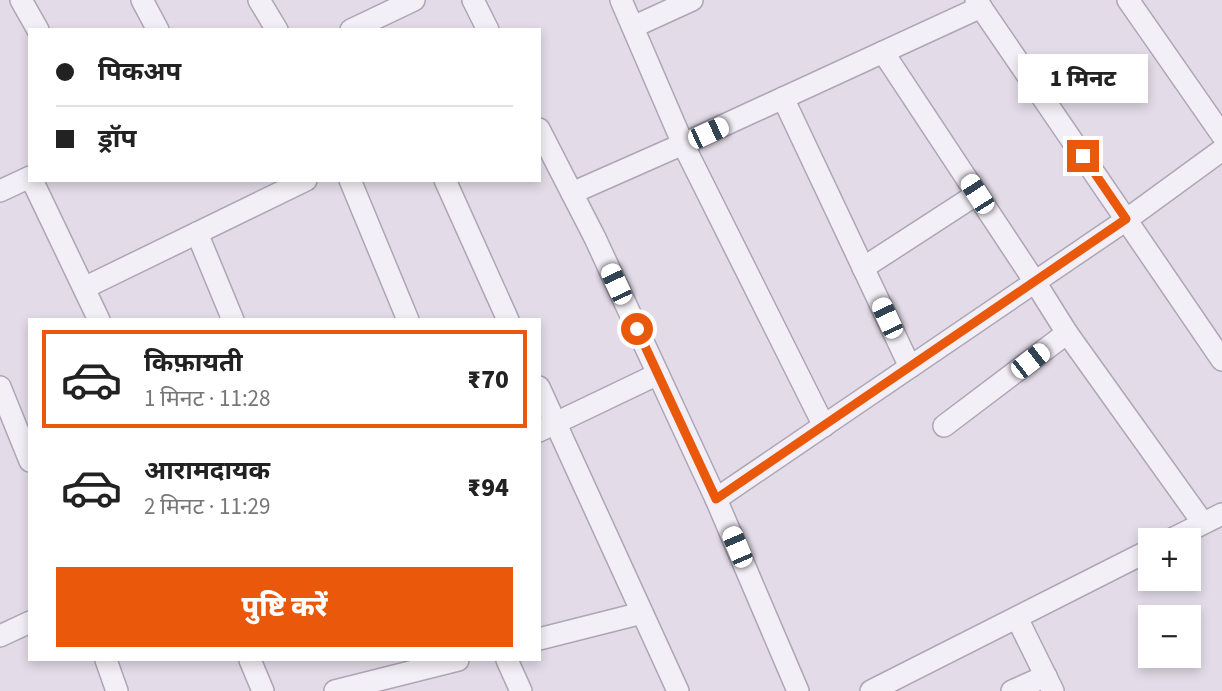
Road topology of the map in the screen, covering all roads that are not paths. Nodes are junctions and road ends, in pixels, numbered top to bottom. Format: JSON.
{"nodes":[{"id":1,"x":21,"y":0,"type":"edge"},
{"id":2,"x":142,"y":0,"type":"edge"},
{"id":3,"x":259,"y":0,"type":"edge"},
{"id":4,"x":415,"y":0,"type":"edge"},
{"id":5,"x":473,"y":0,"type":"edge"},
{"id":6,"x":621,"y":0,"type":"edge"},
{"id":7,"x":692,"y":0,"type":"edge"},
{"id":8,"x":1128,"y":0,"type":"edge"},
{"id":9,"x":979,"y":4,"type":"edge"},
{"id":10,"x":633,"y":27,"type":"junction"},
{"id":11,"x":37,"y":28,"type":"edge"},
{"id":12,"x":157,"y":28,"type":"edge"},
{"id":13,"x":275,"y":28,"type":"edge"},
{"id":14,"x":355,"y":28,"type":"edge"},
{"id":15,"x":487,"y":28,"type":"edge"},
{"id":16,"x":883,"y":52,"type":"junction"},
{"id":17,"x":783,"y":98,"type":"junction"},
{"id":18,"x":541,"y":133,"type":"edge"},
{"id":19,"x":1222,"y":135,"type":"edge"},
{"id":20,"x":683,"y":145,"type":"junction"},
{"id":21,"x":1222,"y":150,"type":"edge"},
{"id":22,"x":28,"y":180,"type":"edge"},
{"id":23,"x":32,"y":182,"type":"edge"},
{"id":24,"x":302,"y":182,"type":"edge"},
{"id":25,"x":351,"y":182,"type":"edge"},
{"id":26,"x":445,"y":182,"type":"edge"},
{"id":27,"x":0,"y":191,"type":"edge"},
{"id":28,"x":572,"y":193,"type":"junction"},
{"id":29,"x":977,"y":194,"type":"junction"},
{"id":30,"x":1126,"y":219,"type":"junction"},
{"id":31,"x":197,"y":233,"type":"junction"},
{"id":32,"x":863,"y":268,"type":"junction"},
{"id":33,"x":1035,"y":282,"type":"junction"},
{"id":34,"x":84,"y":288,"type":"junction"},
{"id":35,"x":98,"y":318,"type":"edge"},
{"id":36,"x":232,"y":318,"type":"edge"},
{"id":37,"x":407,"y":318,"type":"edge"},
{"id":38,"x":508,"y":318,"type":"edge"},
{"id":39,"x":1066,"y":333,"type":"junction"},
{"id":40,"x":1222,"y":360,"type":"edge"},
{"id":41,"x":910,"y":367,"type":"junction"},
{"id":42,"x":658,"y":374,"type":"junction"},
{"id":43,"x":0,"y":387,"type":"edge"},
{"id":44,"x":541,"y":397,"type":"edge"},
{"id":45,"x":824,"y":426,"type":"junction"},
{"id":46,"x":944,"y":426,"type":"dead end"},
{"id":47,"x":547,"y":427,"type":"edge"},
{"id":48,"x":28,"y":455,"type":"edge"},
{"id":49,"x":716,"y":499,"type":"junction"},
{"id":50,"x":1212,"y":519,"type":"edge"},
{"id":51,"x":1194,"y":528,"type":"edge"},
{"id":52,"x":1138,"y":556,"type":"edge"},
{"id":53,"x":642,"y":613,"type":"junction"},
{"id":54,"x":1017,"y":618,"type":"junction"},
{"id":55,"x":28,"y":623,"type":"edge"},
{"id":56,"x":0,"y":636,"type":"edge"},
{"id":57,"x":541,"y":638,"type":"edge"},
{"id":58,"x":106,"y":661,"type":"edge"},
{"id":59,"x":250,"y":661,"type":"edge"},
{"id":60,"x":456,"y":661,"type":"edge"},
{"id":61,"x":507,"y":661,"type":"edge"},
{"id":62,"x":379,"y":669,"type":"edge"},
{"id":63,"x":415,"y":681,"type":"edge"},
{"id":64,"x":1049,"y":683,"type":"edge"},
{"id":65,"x":117,"y":691,"type":"edge"},
{"id":66,"x":263,"y":691,"type":"edge"},
{"id":67,"x":335,"y":691,"type":"edge"},
{"id":68,"x":521,"y":691,"type":"edge"},
{"id":69,"x":678,"y":691,"type":"edge"},
{"id":70,"x":799,"y":691,"type":"edge"},
{"id":71,"x":871,"y":691,"type":"edge"},
{"id":72,"x":1013,"y":691,"type":"edge"}],
"edges":[{"from":1,"to":11,"type":"street"},
{"from":2,"to":12,"type":"street"},
{"from":3,"to":13,"type":"street"},
{"from":4,"to":14,"type":"street"},
{"from":5,"to":15,"type":"street"},
{"from":6,"to":10,"type":"street"},
{"from":7,"to":10,"type":"street"},
{"from":8,"to":19,"type":"street"},
{"from":9,"to":16,"type":"street"},
{"from":9,"to":30,"type":"street"},
{"from":10,"to":20,"type":"street"},
{"from":16,"to":17,"type":"street"},
{"from":16,"to":29,"type":"street"},
{"from":17,"to":20,"type":"street"},
{"from":17,"to":32,"type":"street"},
{"from":18,"to":28,"type":"street"},
{"from":20,"to":28,"type":"street"},
{"from":20,"to":45,"type":"street"},
{"from":21,"to":30,"type":"street"},
{"from":22,"to":27,"type":"street"},
{"from":23,"to":34,"type":"street"},
{"from":24,"to":31,"type":"street"},
{"from":25,"to":37,"type":"street"},
{"from":26,"to":38,"type":"street"},
{"from":28,"to":42,"type":"street"},
{"from":29,"to":32,"type":"street"},
{"from":29,"to":33,"type":"street"},
{"from":30,"to":33,"type":"street"},
{"from":30,"to":40,"type":"street"},
{"from":31,"to":34,"type":"street"},
{"from":31,"to":36,"type":"street"},
{"from":32,"to":41,"type":"street"},
{"from":33,"to":39,"type":"street"},
{"from":33,"to":41,"type":"street"},
{"from":34,"to":35,"type":"street"},
{"from":39,"to":46,"type":"street"},
{"from":39,"to":50,"type":"street"},
{"from":41,"to":45,"type":"street"},
{"from":42,"to":47,"type":"street"},
{"from":42,"to":49,"type":"street"},
{"from":43,"to":48,"type":"street"},
{"from":44,"to":47,"type":"street"},
{"from":45,"to":49,"type":"street"},
{"from":47,"to":53,"type":"street"},
{"from":49,"to":70,"type":"street"},
{"from":50,"to":51,"type":"street"},
{"from":52,"to":54,"type":"street"},
{"from":53,"to":57,"type":"street"},
{"from":53,"to":69,"type":"street"},
{"from":54,"to":64,"type":"street"},
{"from":54,"to":71,"type":"street"},
{"from":55,"to":56,"type":"street"},
{"from":58,"to":65,"type":"street"},
{"from":59,"to":66,"type":"street"},
{"from":60,"to":63,"type":"street"},
{"from":61,"to":68,"type":"street"},
{"from":62,"to":63,"type":"street"},
{"from":62,"to":67,"type":"street"},
{"from":64,"to":72,"type":"street"}]}
